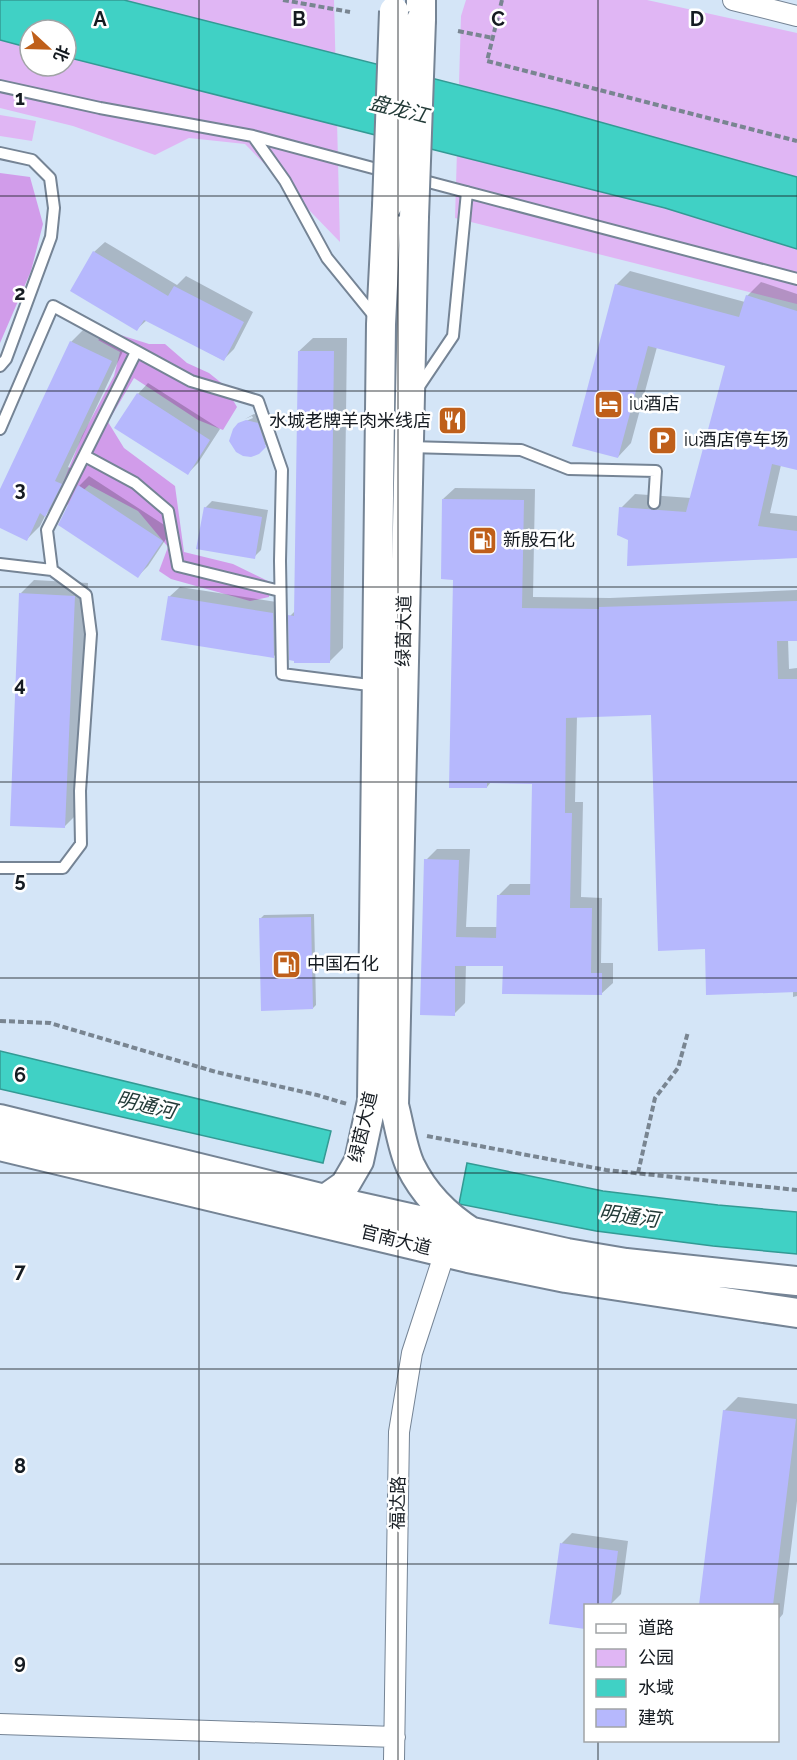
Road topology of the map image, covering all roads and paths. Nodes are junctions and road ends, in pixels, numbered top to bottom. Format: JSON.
{"nodes":[{"id":1,"x":283,"y":0,"type":"edge"},
{"id":2,"x":502,"y":0,"type":"edge"},
{"id":3,"x":733,"y":0,"type":"edge"},
{"id":4,"x":408,"y":8,"type":"edge"},
{"id":5,"x":350,"y":12,"type":"dead end"},
{"id":6,"x":797,"y":16,"type":"edge"},
{"id":7,"x":458,"y":31,"type":"dead end"},
{"id":8,"x":493,"y":38,"type":"junction"},
{"id":9,"x":0,"y":86,"type":"edge"},
{"id":10,"x":253,"y":136,"type":"junction"},
{"id":11,"x":797,"y":141,"type":"edge"},
{"id":12,"x":0,"y":153,"type":"edge"},
{"id":13,"x":467,"y":192,"type":"junction"},
{"id":14,"x":797,"y":279,"type":"edge"},
{"id":15,"x":381,"y":324,"type":"junction"},
{"id":16,"x":136,"y":352,"type":"junction"},
{"id":17,"x":0,"y":366,"type":"edge"},
{"id":18,"x":409,"y":401,"type":"junction"},
{"id":19,"x":0,"y":429,"type":"edge"},
{"id":20,"x":408,"y":447,"type":"junction"},
{"id":21,"x":85,"y":456,"type":"junction"},
{"id":22,"x":654,"y":503,"type":"dead end"},
{"id":23,"x":0,"y":564,"type":"edge"},
{"id":24,"x":52,"y":570,"type":"junction"},
{"id":25,"x":280,"y":591,"type":"junction"},
{"id":26,"x":377,"y":686,"type":"junction"},
{"id":27,"x":0,"y":868,"type":"edge"},
{"id":28,"x":0,"y":1021,"type":"edge"},
{"id":29,"x":688,"y":1032,"type":"dead end"},
{"id":30,"x":370,"y":1111,"type":"junction"},
{"id":31,"x":0,"y":1119,"type":"edge"},
{"id":32,"x":400,"y":1131,"type":"junction"},
{"id":33,"x":0,"y":1146,"type":"edge"},
{"id":34,"x":638,"y":1173,"type":"junction"},
{"id":35,"x":797,"y":1190,"type":"edge"},
{"id":36,"x":325,"y":1199,"type":"junction"},
{"id":37,"x":473,"y":1233,"type":"junction"},
{"id":38,"x":445,"y":1252,"type":"junction"},
{"id":39,"x":797,"y":1281,"type":"edge"},
{"id":40,"x":797,"y":1313,"type":"edge"},
{"id":41,"x":0,"y":1724,"type":"edge"},
{"id":42,"x":395,"y":1737,"type":"junction"},
{"id":43,"x":394,"y":1760,"type":"edge"}],
"edges":[{"from":1,"to":5,"type":"path"},
{"from":2,"to":8,"type":"path"},
{"from":3,"to":6,"type":"street"},
{"from":4,"to":15,"type":"main road","name":"绿茵大道","bridge":true},
{"from":4,"to":18,"type":"main road","name":"绿茵大道","bridge":true},
{"from":7,"to":8,"type":"path"},
{"from":8,"to":11,"type":"path"},
{"from":9,"to":10,"type":"lane"},
{"from":10,"to":13,"type":"lane"},
{"from":10,"to":15,"type":"lane"},
{"from":12,"to":17,"type":"lane"},
{"from":13,"to":14,"type":"lane"},
{"from":13,"to":18,"type":"lane"},
{"from":15,"to":26,"type":"main road","name":"绿茵大道"},
{"from":16,"to":19,"type":"lane"},
{"from":16,"to":21,"type":"lane"},
{"from":16,"to":25,"type":"lane"},
{"from":18,"to":20,"type":"main road","name":"绿茵大道"},
{"from":20,"to":22,"type":"lane"},
{"from":20,"to":32,"type":"main road","name":"绿茵大道"},
{"from":21,"to":24,"type":"lane"},
{"from":21,"to":25,"type":"lane"},
{"from":23,"to":24,"type":"lane"},
{"from":24,"to":27,"type":"lane"},
{"from":25,"to":26,"type":"lane"},
{"from":26,"to":30,"type":"main road","name":"绿茵大道"},
{"from":28,"to":30,"type":"path"},
{"from":29,"to":34,"type":"path"},
{"from":30,"to":36,"type":"main road","name":"绿茵大道"},
{"from":31,"to":36,"type":"main road","name":"官南大道"},
{"from":32,"to":34,"type":"path"},
{"from":32,"to":37,"type":"main road","name":"绿茵大道"},
{"from":33,"to":38,"type":"main road","name":"官南大道"},
{"from":34,"to":35,"type":"path"},
{"from":36,"to":37,"type":"main road","name":"官南大道"},
{"from":37,"to":39,"type":"main road","name":"官南大道"},
{"from":38,"to":40,"type":"main road","name":"官南大道"},
{"from":38,"to":42,"type":"street","name":"福达路"},
{"from":41,"to":42,"type":"street"},
{"from":42,"to":43,"type":"street","name":"福达路"}]}
